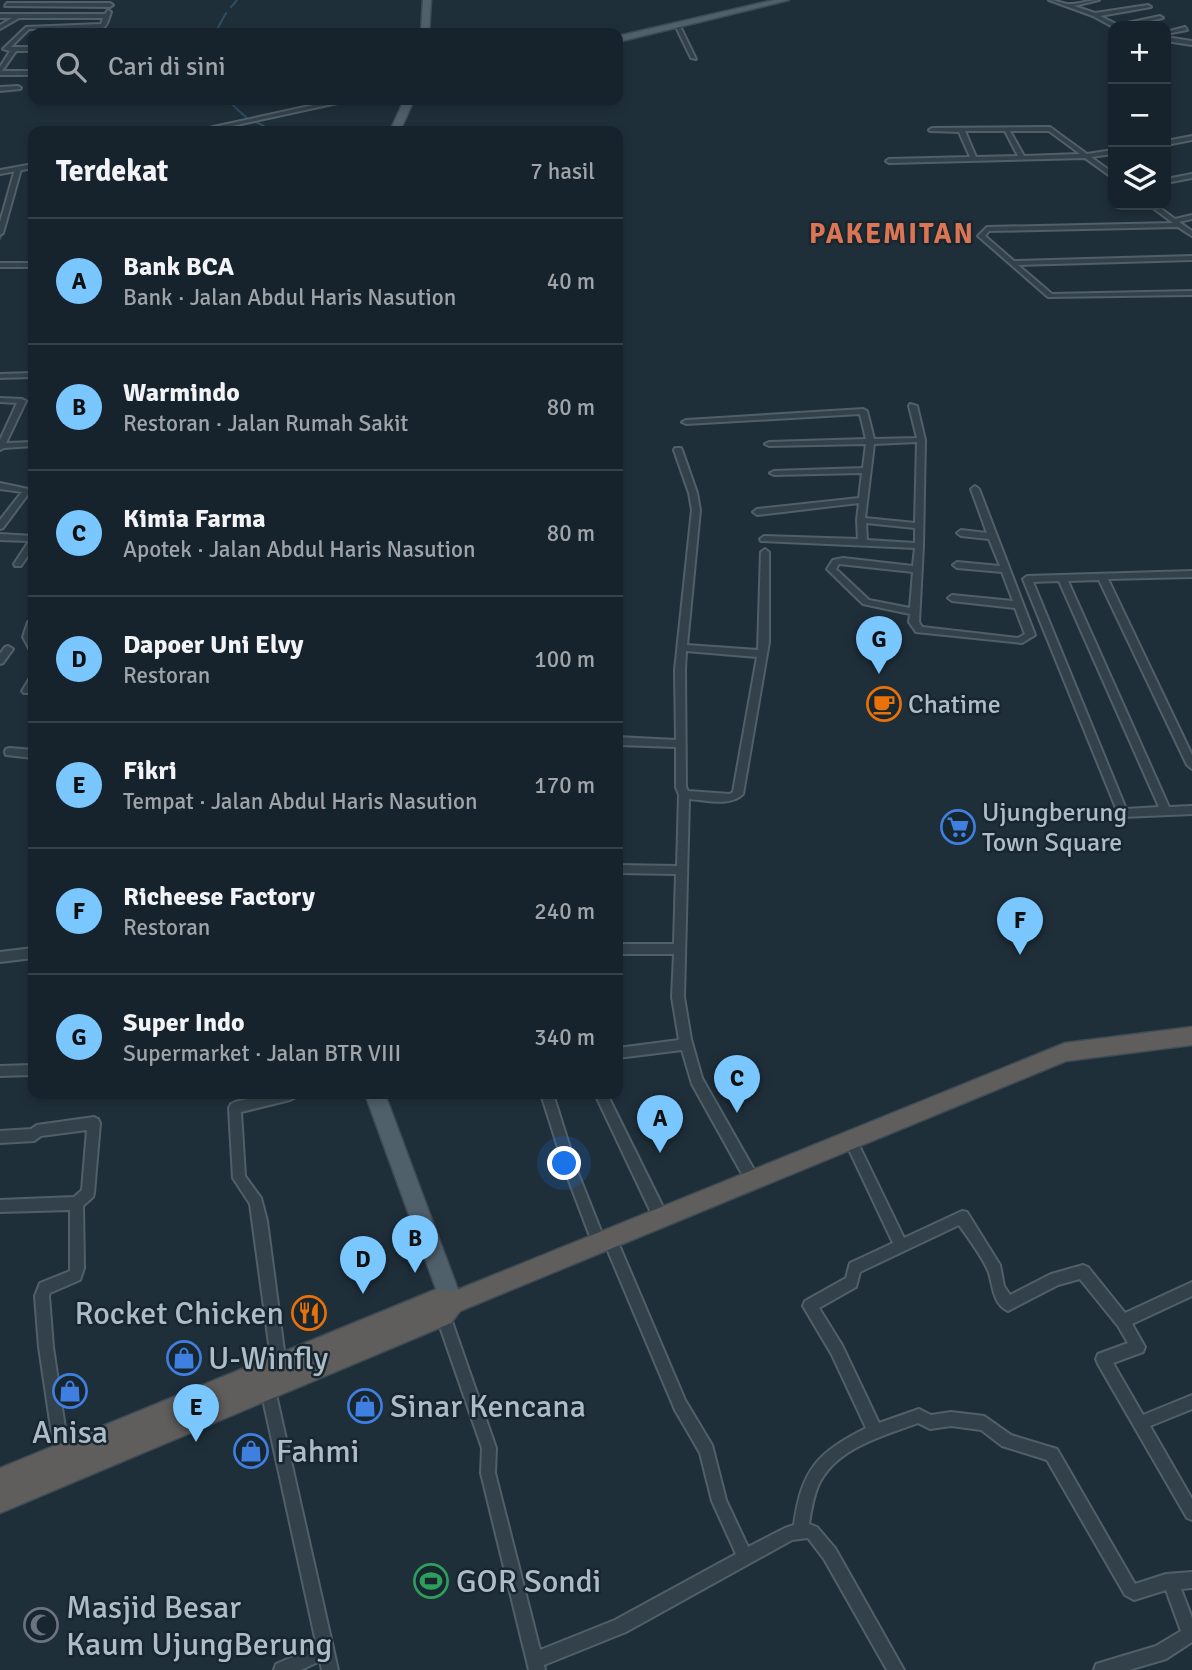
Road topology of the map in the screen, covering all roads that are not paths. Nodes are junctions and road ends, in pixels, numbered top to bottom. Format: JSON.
{"nodes":[{"id":1,"x":427,"y":0,"type":"edge"},
{"id":2,"x":785,"y":0,"type":"edge"},
{"id":3,"x":1051,"y":0,"type":"edge"},
{"id":4,"x":1097,"y":0,"type":"edge"},
{"id":5,"x":7,"y":2,"type":"edge"},
{"id":6,"x":111,"y":2,"type":"edge"},
{"id":7,"x":1066,"y":6,"type":"junction"},
{"id":8,"x":1148,"y":7,"type":"dead end"},
{"id":9,"x":1095,"y":15,"type":"junction"},
{"id":10,"x":3,"y":16,"type":"edge"},
{"id":11,"x":20,"y":16,"type":"junction"},
{"id":12,"x":93,"y":16,"type":"junction"},
{"id":13,"x":107,"y":16,"type":"junction"},
{"id":14,"x":1160,"y":18,"type":"dead end"},
{"id":15,"x":1144,"y":21,"type":"edge"},
{"id":16,"x":1108,"y":22,"type":"edge"},
{"id":17,"x":103,"y":26,"type":"junction"},
{"id":18,"x":677,"y":26,"type":"junction"},
{"id":19,"x":0,"y":27,"type":"edge"},
{"id":20,"x":85,"y":27,"type":"junction"},
{"id":21,"x":115,"y":27,"type":"dead end"},
{"id":22,"x":72,"y":28,"type":"edge"},
{"id":23,"x":425,"y":28,"type":"edge"},
{"id":24,"x":28,"y":29,"type":"edge"},
{"id":25,"x":1185,"y":29,"type":"dead end"},
{"id":26,"x":1171,"y":32,"type":"edge"},
{"id":27,"x":623,"y":38,"type":"edge"},
{"id":28,"x":1171,"y":40,"type":"edge"},
{"id":29,"x":1191,"y":43,"type":"edge"},
{"id":30,"x":13,"y":49,"type":"junction"},
{"id":31,"x":28,"y":49,"type":"edge"},
{"id":32,"x":694,"y":58,"type":"dead end"},
{"id":33,"x":0,"y":72,"type":"edge"},
{"id":34,"x":27,"y":73,"type":"dead end"},
{"id":35,"x":0,"y":89,"type":"edge"},
{"id":36,"x":18,"y":89,"type":"dead end"},
{"id":37,"x":323,"y":105,"type":"edge"},
{"id":38,"x":407,"y":105,"type":"edge"},
{"id":39,"x":223,"y":126,"type":"edge"},
{"id":40,"x":398,"y":126,"type":"edge"},
{"id":41,"x":932,"y":130,"type":"dead end"},
{"id":42,"x":961,"y":130,"type":"junction"},
{"id":43,"x":1007,"y":130,"type":"junction"},
{"id":44,"x":1192,"y":138,"type":"edge"},
{"id":45,"x":1171,"y":142,"type":"edge"},
{"id":46,"x":1108,"y":153,"type":"edge"},
{"id":47,"x":1086,"y":156,"type":"junction"},
{"id":48,"x":1022,"y":158,"type":"junction"},
{"id":49,"x":974,"y":159,"type":"junction"},
{"id":50,"x":889,"y":161,"type":"dead end"},
{"id":51,"x":28,"y":167,"type":"edge"},
{"id":52,"x":18,"y":169,"type":"junction"},
{"id":53,"x":0,"y":172,"type":"edge"},
{"id":54,"x":1108,"y":172,"type":"edge"},
{"id":55,"x":1192,"y":176,"type":"edge"},
{"id":56,"x":1171,"y":180,"type":"edge"},
{"id":57,"x":1159,"y":210,"type":"edge"},
{"id":58,"x":1192,"y":217,"type":"edge"},
{"id":59,"x":1177,"y":223,"type":"junction"},
{"id":60,"x":0,"y":233,"type":"edge"},
{"id":61,"x":1192,"y":234,"type":"edge"},
{"id":62,"x":1192,"y":258,"type":"edge"},
{"id":63,"x":1012,"y":264,"type":"junction"},
{"id":64,"x":0,"y":265,"type":"edge"},
{"id":65,"x":28,"y":265,"type":"edge"},
{"id":66,"x":1192,"y":293,"type":"edge"},
{"id":67,"x":28,"y":375,"type":"edge"},
{"id":68,"x":0,"y":376,"type":"edge"},
{"id":69,"x":859,"y":397,"type":"dead end"},
{"id":70,"x":0,"y":400,"type":"edge"},
{"id":71,"x":912,"y":406,"type":"dead end"},
{"id":72,"x":863,"y":411,"type":"junction"},
{"id":73,"x":686,"y":422,"type":"dead end"},
{"id":74,"x":921,"y":439,"type":"junction"},
{"id":75,"x":870,"y":440,"type":"junction"},
{"id":76,"x":28,"y":444,"type":"edge"},
{"id":77,"x":769,"y":444,"type":"dead end"},
{"id":78,"x":0,"y":447,"type":"edge"},
{"id":79,"x":678,"y":450,"type":"dead end"},
{"id":80,"x":866,"y":470,"type":"junction"},
{"id":81,"x":774,"y":473,"type":"dead end"},
{"id":82,"x":0,"y":486,"type":"edge"},
{"id":83,"x":975,"y":489,"type":"dead end"},
{"id":84,"x":28,"y":491,"type":"edge"},
{"id":85,"x":28,"y":493,"type":"edge"},
{"id":86,"x":862,"y":500,"type":"junction"},
{"id":87,"x":757,"y":512,"type":"dead end"},
{"id":88,"x":861,"y":520,"type":"junction"},
{"id":89,"x":0,"y":526,"type":"edge"},
{"id":90,"x":919,"y":526,"type":"junction"},
{"id":91,"x":961,"y":533,"type":"dead end"},
{"id":92,"x":991,"y":536,"type":"junction"},
{"id":93,"x":0,"y":537,"type":"edge"},
{"id":94,"x":28,"y":540,"type":"edge"},
{"id":95,"x":764,"y":540,"type":"dead end"},
{"id":96,"x":863,"y":542,"type":"junction"},
{"id":97,"x":919,"y":546,"type":"junction"},
{"id":98,"x":28,"y":549,"type":"edge"},
{"id":99,"x":765,"y":552,"type":"dead end"},
{"id":100,"x":18,"y":564,"type":"dead end"},
{"id":101,"x":957,"y":565,"type":"dead end"},
{"id":102,"x":916,"y":569,"type":"junction"},
{"id":103,"x":1003,"y":569,"type":"junction"},
{"id":104,"x":1192,"y":574,"type":"edge"},
{"id":105,"x":1102,"y":576,"type":"junction"},
{"id":106,"x":1062,"y":578,"type":"junction"},
{"id":107,"x":953,"y":598,"type":"dead end"},
{"id":108,"x":1019,"y":605,"type":"junction"},
{"id":109,"x":915,"y":612,"type":"junction"},
{"id":110,"x":683,"y":648,"type":"junction"},
{"id":111,"x":8,"y":649,"type":"dead end"},
{"id":112,"x":762,"y":654,"type":"junction"},
{"id":113,"x":0,"y":661,"type":"edge"},
{"id":114,"x":623,"y":741,"type":"edge"},
{"id":115,"x":681,"y":744,"type":"junction"},
{"id":116,"x":10,"y":752,"type":"dead end"},
{"id":117,"x":28,"y":754,"type":"edge"},
{"id":118,"x":1192,"y":765,"type":"edge"},
{"id":119,"x":684,"y":795,"type":"junction"},
{"id":120,"x":1192,"y":810,"type":"edge"},
{"id":121,"x":1166,"y":812,"type":"junction"},
{"id":122,"x":623,"y":869,"type":"edge"},
{"id":123,"x":682,"y":870,"type":"junction"},
{"id":124,"x":623,"y":949,"type":"edge"},
{"id":125,"x":680,"y":949,"type":"junction"},
{"id":126,"x":28,"y":954,"type":"edge"},
{"id":127,"x":0,"y":957,"type":"edge"},
{"id":128,"x":1192,"y":1036,"type":"edge"},
{"id":129,"x":686,"y":1044,"type":"junction"},
{"id":130,"x":623,"y":1052,"type":"edge"},
{"id":131,"x":28,"y":1070,"type":"edge"},
{"id":132,"x":0,"y":1071,"type":"edge"},
{"id":133,"x":271,"y":1099,"type":"edge"},
{"id":134,"x":377,"y":1099,"type":"edge"},
{"id":135,"x":549,"y":1099,"type":"edge"},
{"id":136,"x":603,"y":1099,"type":"edge"},
{"id":137,"x":0,"y":1138,"type":"edge"},
{"id":138,"x":850,"y":1139,"type":"junction"},
{"id":139,"x":752,"y":1178,"type":"junction"},
{"id":140,"x":76,"y":1203,"type":"junction"},
{"id":141,"x":0,"y":1206,"type":"edge"},
{"id":142,"x":660,"y":1216,"type":"junction"},
{"id":143,"x":604,"y":1240,"type":"junction"},
{"id":144,"x":901,"y":1245,"type":"junction"},
{"id":145,"x":1192,"y":1289,"type":"edge"},
{"id":146,"x":447,"y":1309,"type":"junction"},
{"id":147,"x":1123,"y":1321,"type":"junction"},
{"id":148,"x":279,"y":1366,"type":"junction"},
{"id":149,"x":268,"y":1390,"type":"junction"},
{"id":150,"x":1192,"y":1402,"type":"edge"},
{"id":151,"x":1140,"y":1423,"type":"junction"},
{"id":152,"x":875,"y":1431,"type":"junction"},
{"id":153,"x":62,"y":1455,"type":"junction"},
{"id":154,"x":0,"y":1480,"type":"edge"},
{"id":155,"x":0,"y":1501,"type":"edge"},
{"id":156,"x":1192,"y":1513,"type":"edge"},
{"id":157,"x":801,"y":1531,"type":"junction"},
{"id":158,"x":745,"y":1557,"type":"junction"},
{"id":159,"x":1192,"y":1580,"type":"edge"},
{"id":160,"x":1171,"y":1582,"type":"junction"},
{"id":161,"x":319,"y":1650,"type":"junction"},
{"id":162,"x":536,"y":1665,"type":"edge"},
{"id":163,"x":282,"y":1670,"type":"edge"},
{"id":164,"x":330,"y":1670,"type":"edge"},
{"id":165,"x":896,"y":1670,"type":"edge"},
{"id":166,"x":1102,"y":1670,"type":"edge"}],
"edges":[{"from":1,"to":23,"type":"main road"},
{"from":2,"to":18,"type":"main road"},
{"from":3,"to":7,"type":"street"},
{"from":4,"to":7,"type":"street"},
{"from":5,"to":6,"type":"street"},
{"from":5,"to":10,"type":"street"},
{"from":6,"to":13,"type":"street"},
{"from":7,"to":9,"type":"street"},
{"from":8,"to":9,"type":"street"},
{"from":9,"to":16,"type":"street"},
{"from":10,"to":11,"type":"street"},
{"from":11,"to":12,"type":"street"},
{"from":11,"to":19,"type":"street"},
{"from":12,"to":13,"type":"street"},
{"from":12,"to":20,"type":"street"},
{"from":13,"to":17,"type":"street"},
{"from":14,"to":15,"type":"street"},
{"from":17,"to":20,"type":"street"},
{"from":17,"to":21,"type":"street"},
{"from":18,"to":27,"type":"main road"},
{"from":18,"to":32,"type":"street"},
{"from":20,"to":22,"type":"street"},
{"from":24,"to":30,"type":"street"},
{"from":25,"to":26,"type":"street"},
{"from":28,"to":29,"type":"street"},
{"from":30,"to":31,"type":"street"},
{"from":30,"to":33,"type":"street"},
{"from":33,"to":34,"type":"street"},
{"from":35,"to":36,"type":"street"},
{"from":37,"to":39,"type":"street"},
{"from":38,"to":40,"type":"main road"},
{"from":41,"to":42,"type":"street"},
{"from":42,"to":43,"type":"street"},
{"from":42,"to":49,"type":"street"},
{"from":43,"to":47,"type":"street"},
{"from":43,"to":48,"type":"street"},
{"from":44,"to":45,"type":"street"},
{"from":46,"to":47,"type":"street"},
{"from":47,"to":48,"type":"street"},
{"from":47,"to":54,"type":"street"},
{"from":48,"to":49,"type":"street"},
{"from":49,"to":50,"type":"street"},
{"from":51,"to":52,"type":"street"},
{"from":52,"to":53,"type":"street"},
{"from":52,"to":60,"type":"street"},
{"from":55,"to":56,"type":"street"},
{"from":57,"to":59,"type":"street"},
{"from":58,"to":59,"type":"street"},
{"from":59,"to":61,"type":"street"},
{"from":59,"to":63,"type":"street"},
{"from":62,"to":63,"type":"street"},
{"from":63,"to":66,"type":"street"},
{"from":64,"to":65,"type":"street"},
{"from":67,"to":68,"type":"street"},
{"from":69,"to":72,"type":"street"},
{"from":70,"to":78,"type":"street"},
{"from":71,"to":74,"type":"street"},
{"from":72,"to":73,"type":"street"},
{"from":72,"to":75,"type":"street"},
{"from":74,"to":75,"type":"street"},
{"from":74,"to":90,"type":"street"},
{"from":75,"to":77,"type":"street"},
{"from":75,"to":80,"type":"street"},
{"from":76,"to":78,"type":"street"},
{"from":79,"to":110,"type":"street"},
{"from":80,"to":81,"type":"street"},
{"from":80,"to":86,"type":"street"},
{"from":82,"to":84,"type":"street"},
{"from":83,"to":92,"type":"street"},
{"from":85,"to":89,"type":"street"},
{"from":86,"to":87,"type":"street"},
{"from":86,"to":88,"type":"street"},
{"from":88,"to":90,"type":"street"},
{"from":88,"to":96,"type":"street"},
{"from":90,"to":97,"type":"street"},
{"from":91,"to":92,"type":"street"},
{"from":92,"to":103,"type":"street"},
{"from":93,"to":94,"type":"street"},
{"from":95,"to":96,"type":"street"},
{"from":96,"to":97,"type":"street"},
{"from":97,"to":102,"type":"street"},
{"from":98,"to":100,"type":"street"},
{"from":99,"to":112,"type":"street"},
{"from":101,"to":103,"type":"street"},
{"from":102,"to":109,"type":"street"},
{"from":102,"to":109,"type":"street"},
{"from":103,"to":108,"type":"street"},
{"from":104,"to":105,"type":"street"},
{"from":105,"to":106,"type":"street"},
{"from":105,"to":118,"type":"street"},
{"from":106,"to":121,"type":"street"},
{"from":106,"to":121,"type":"street"},
{"from":107,"to":108,"type":"street"},
{"from":108,"to":109,"type":"street"},
{"from":110,"to":112,"type":"street"},
{"from":110,"to":115,"type":"street"},
{"from":111,"to":113,"type":"street"},
{"from":112,"to":119,"type":"street"},
{"from":114,"to":115,"type":"street"},
{"from":115,"to":119,"type":"street"},
{"from":116,"to":117,"type":"street"},
{"from":119,"to":123,"type":"street"},
{"from":120,"to":121,"type":"street"},
{"from":122,"to":123,"type":"street"},
{"from":123,"to":125,"type":"street"},
{"from":124,"to":125,"type":"street"},
{"from":125,"to":129,"type":"street"},
{"from":126,"to":127,"type":"street"},
{"from":128,"to":138,"type":"highway"},
{"from":129,"to":130,"type":"street"},
{"from":129,"to":139,"type":"street"},
{"from":131,"to":132,"type":"street"},
{"from":133,"to":148,"type":"street"},
{"from":134,"to":146,"type":"main road"},
{"from":135,"to":143,"type":"street"},
{"from":136,"to":142,"type":"street"},
{"from":137,"to":140,"type":"street"},
{"from":138,"to":139,"type":"highway"},
{"from":138,"to":144,"type":"street"},
{"from":139,"to":142,"type":"highway"},
{"from":140,"to":141,"type":"street"},
{"from":140,"to":153,"type":"street"},
{"from":142,"to":143,"type":"highway"},
{"from":143,"to":146,"type":"highway"},
{"from":143,"to":158,"type":"street"},
{"from":144,"to":147,"type":"street"},
{"from":144,"to":152,"type":"street"},
{"from":145,"to":147,"type":"street"},
{"from":146,"to":148,"type":"highway"},
{"from":146,"to":149,"type":"highway"},
{"from":146,"to":162,"type":"street"},
{"from":147,"to":151,"type":"street"},
{"from":148,"to":153,"type":"highway"},
{"from":149,"to":155,"type":"highway"},
{"from":149,"to":161,"type":"street"},
{"from":150,"to":151,"type":"street"},
{"from":151,"to":156,"type":"street"},
{"from":152,"to":157,"type":"street"},
{"from":152,"to":160,"type":"street"},
{"from":153,"to":154,"type":"highway"},
{"from":157,"to":158,"type":"street"},
{"from":157,"to":165,"type":"street"},
{"from":158,"to":162,"type":"street"},
{"from":159,"to":160,"type":"street"},
{"from":160,"to":166,"type":"street"},
{"from":161,"to":163,"type":"street"},
{"from":161,"to":164,"type":"street"}]}
